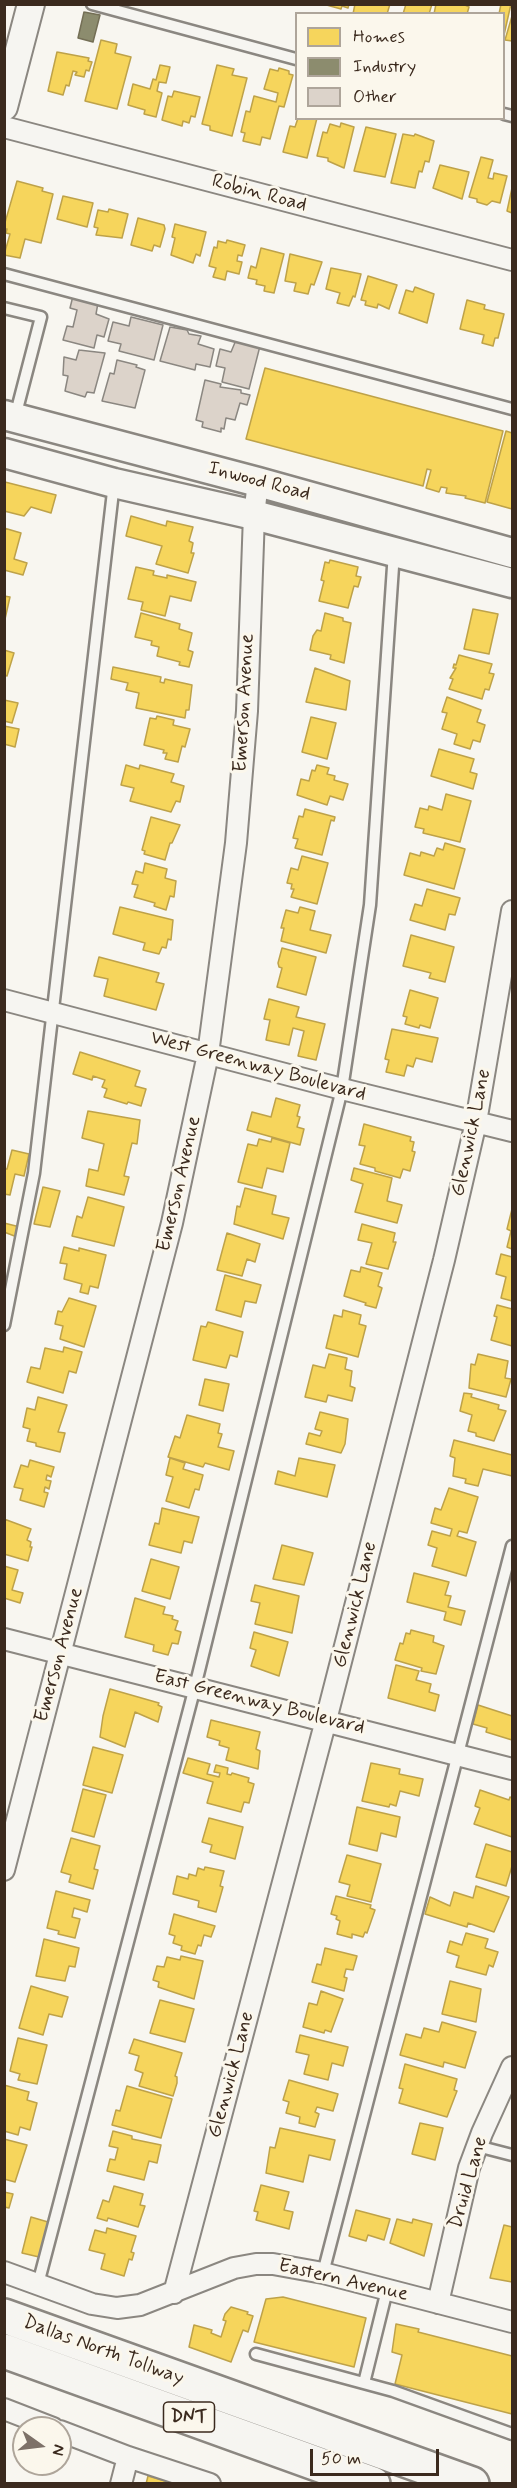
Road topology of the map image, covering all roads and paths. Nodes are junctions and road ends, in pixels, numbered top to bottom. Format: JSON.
{"nodes":[{"id":1,"x":31,"y":4,"type":"edge"},
{"id":2,"x":92,"y":4,"type":"edge"},
{"id":3,"x":295,"y":58,"type":"edge"},
{"id":4,"x":6,"y":93,"type":"edge"},
{"id":5,"x":4,"y":127,"type":"edge"},
{"id":6,"x":513,"y":260,"type":"edge"},
{"id":7,"x":4,"y":274,"type":"edge"},
{"id":8,"x":4,"y":308,"type":"edge"},
{"id":9,"x":513,"y":409,"type":"edge"},
{"id":10,"x":10,"y":417,"type":"edge"},
{"id":11,"x":4,"y":453,"type":"edge"},
{"id":12,"x":258,"y":482,"type":"junction"},
{"id":13,"x":114,"y":483,"type":"junction"},
{"id":14,"x":254,"y":515,"type":"junction"},
{"id":15,"x":394,"y":552,"type":"junction"},
{"id":16,"x":513,"y":553,"type":"edge"},
{"id":17,"x":513,"y":583,"type":"edge"},
{"id":18,"x":513,"y":911,"type":"edge"},
{"id":19,"x":4,"y":1000,"type":"edge"},
{"id":20,"x":53,"y":1013,"type":"junction"},
{"id":21,"x":208,"y":1054,"type":"junction"},
{"id":22,"x":342,"y":1089,"type":"junction"},
{"id":23,"x":476,"y":1122,"type":"junction"},
{"id":24,"x":513,"y":1131,"type":"edge"},
{"id":25,"x":4,"y":1325,"type":"edge"},
{"id":26,"x":513,"y":1546,"type":"edge"},
{"id":27,"x":4,"y":1638,"type":"edge"},
{"id":28,"x":60,"y":1653,"type":"junction"},
{"id":29,"x":195,"y":1688,"type":"junction"},
{"id":30,"x":326,"y":1720,"type":"junction"},
{"id":31,"x":459,"y":1755,"type":"junction"},
{"id":32,"x":513,"y":1769,"type":"edge"},
{"id":33,"x":4,"y":1870,"type":"edge"},
{"id":34,"x":513,"y":2067,"type":"edge"},
{"id":35,"x":477,"y":2146,"type":"junction"},
{"id":36,"x":513,"y":2155,"type":"edge"},
{"id":37,"x":4,"y":2272,"type":"edge"},
{"id":38,"x":323,"y":2273,"type":"junction"},
{"id":39,"x":38,"y":2284,"type":"junction"},
{"id":40,"x":387,"y":2290,"type":"junction"},
{"id":41,"x":174,"y":2292,"type":"junction"},
{"id":42,"x":438,"y":2303,"type":"junction"},
{"id":43,"x":4,"y":2316,"type":"edge"},
{"id":44,"x":513,"y":2322,"type":"edge"},
{"id":45,"x":4,"y":2351,"type":"edge"},
{"id":46,"x":256,"y":2354,"type":"dead end"},
{"id":47,"x":364,"y":2383,"type":"junction"},
{"id":48,"x":4,"y":2409,"type":"edge"},
{"id":49,"x":22,"y":2416,"type":"edge"},
{"id":50,"x":513,"y":2434,"type":"edge"},
{"id":51,"x":72,"y":2436,"type":"edge"},
{"id":52,"x":128,"y":2457,"type":"junction"},
{"id":53,"x":121,"y":2484,"type":"edge"},
{"id":54,"x":210,"y":2484,"type":"edge"},
{"id":55,"x":373,"y":2484,"type":"edge"},
{"id":56,"x":472,"y":2484,"type":"edge"}],
"edges":[{"from":1,"to":4,"type":"street"},
{"from":2,"to":3,"type":"lane"},
{"from":5,"to":6,"type":"street","name":"Robin Road"},
{"from":7,"to":9,"type":"lane"},
{"from":8,"to":10,"type":"lane"},
{"from":10,"to":12,"type":"main road","name":"Inwood Road"},
{"from":11,"to":13,"type":"main road","name":"Inwood Road"},
{"from":12,"to":14,"type":"street","name":"Emerson Avenue"},
{"from":12,"to":16,"type":"main road","name":"Inwood Road"},
{"from":13,"to":14,"type":"main road","name":"Inwood Road"},
{"from":13,"to":20,"type":"lane"},
{"from":14,"to":15,"type":"main road","name":"Inwood Road"},
{"from":14,"to":21,"type":"street","name":"Emerson Avenue"},
{"from":15,"to":17,"type":"main road","name":"Inwood Road"},
{"from":15,"to":22,"type":"lane"},
{"from":18,"to":23,"type":"street","name":"Glenwick Lane"},
{"from":19,"to":20,"type":"street","name":"West Greenway Boulevard"},
{"from":20,"to":21,"type":"street","name":"West Greenway Boulevard"},
{"from":20,"to":25,"type":"lane"},
{"from":21,"to":22,"type":"street","name":"West Greenway Boulevard"},
{"from":21,"to":28,"type":"street","name":"Emerson Avenue"},
{"from":22,"to":23,"type":"street","name":"West Greenway Boulevard"},
{"from":22,"to":29,"type":"lane"},
{"from":23,"to":24,"type":"street","name":"West Greenway Boulevard"},
{"from":23,"to":30,"type":"street","name":"Glenwick Lane"},
{"from":26,"to":31,"type":"lane"},
{"from":27,"to":28,"type":"street","name":"East Greenway Boulevard"},
{"from":28,"to":29,"type":"street","name":"East Greenway Boulevard"},
{"from":28,"to":33,"type":"street","name":"Emerson Avenue"},
{"from":29,"to":30,"type":"street","name":"East Greenway Boulevard"},
{"from":29,"to":39,"type":"lane"},
{"from":30,"to":31,"type":"street","name":"East Greenway Boulevard"},
{"from":30,"to":41,"type":"street","name":"Glenwick Lane"},
{"from":31,"to":32,"type":"street","name":"East Greenway Boulevard"},
{"from":31,"to":38,"type":"lane"},
{"from":34,"to":35,"type":"street","name":"Druid Lane"},
{"from":35,"to":36,"type":"lane"},
{"from":35,"to":42,"type":"street","name":"Druid Lane"},
{"from":37,"to":39,"type":"street","name":"Eastern Avenue"},
{"from":38,"to":40,"type":"street","name":"Eastern Avenue"},
{"from":38,"to":41,"type":"street","name":"Eastern Avenue"},
{"from":39,"to":41,"type":"street","name":"Eastern Avenue"},
{"from":40,"to":42,"type":"street","name":"Eastern Avenue"},
{"from":40,"to":47,"type":"lane"},
{"from":42,"to":44,"type":"street","name":"Eastern Avenue"},
{"from":43,"to":56,"type":"highway","name":"Dallas North Tollway","number":"DNT"},
{"from":45,"to":55,"type":"highway","name":"Dallas North Tollway","number":"DNT"},
{"from":46,"to":47,"type":"lane"},
{"from":47,"to":50,"type":"lane"},
{"from":48,"to":49,"type":"street"},
{"from":51,"to":52,"type":"street"},
{"from":52,"to":53,"type":"street"},
{"from":52,"to":54,"type":"street"}]}
